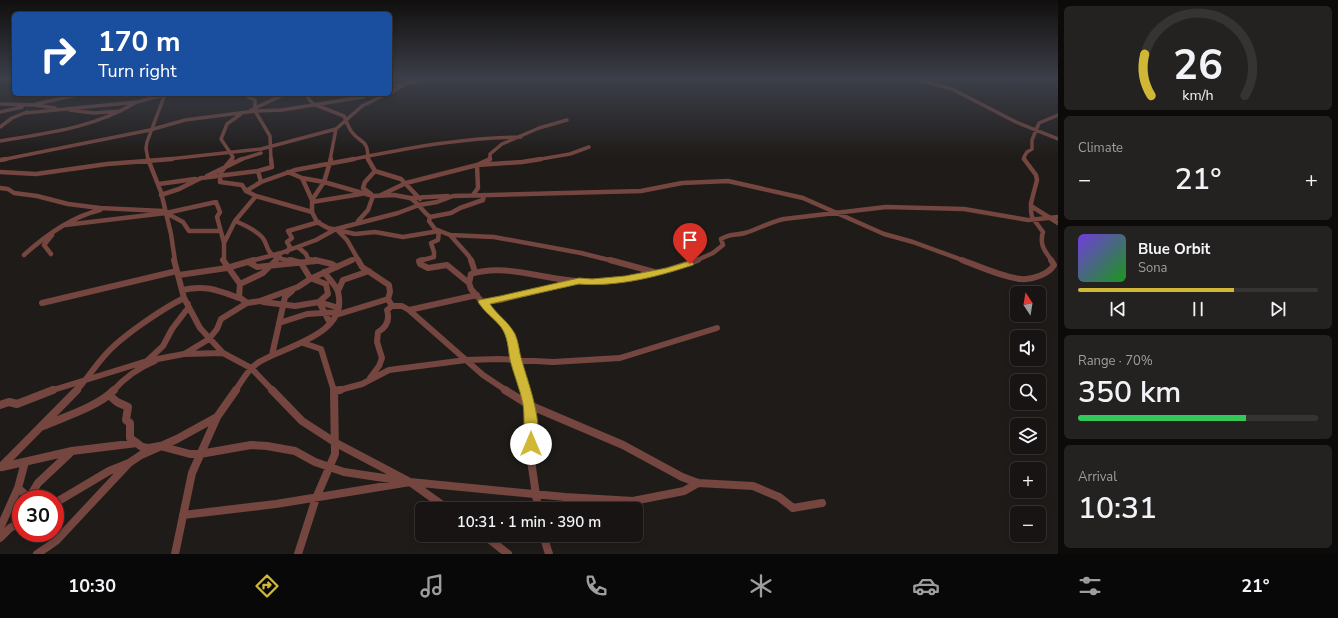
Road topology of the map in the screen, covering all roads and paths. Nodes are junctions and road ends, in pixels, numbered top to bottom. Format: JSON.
{"nodes":[{"id":1,"x":25,"y":105,"type":"edge"},
{"id":2,"x":29,"y":105,"type":"junction"},
{"id":3,"x":107,"y":105,"type":"edge"},
{"id":4,"x":133,"y":105,"type":"edge"},
{"id":5,"x":161,"y":105,"type":"edge"},
{"id":6,"x":256,"y":105,"type":"edge"},
{"id":7,"x":265,"y":105,"type":"edge"},
{"id":8,"x":309,"y":105,"type":"edge"},
{"id":9,"x":315,"y":105,"type":"edge"},
{"id":10,"x":364,"y":105,"type":"edge"},
{"id":11,"x":982,"y":105,"type":"edge"},
{"id":12,"x":40,"y":106,"type":"junction"},
{"id":13,"x":63,"y":109,"type":"junction"},
{"id":14,"x":255,"y":110,"type":"junction"},
{"id":15,"x":0,"y":112,"type":"edge"},
{"id":16,"x":122,"y":112,"type":"junction"},
{"id":17,"x":25,"y":113,"type":"junction"},
{"id":18,"x":243,"y":113,"type":"junction"},
{"id":19,"x":1058,"y":116,"type":"edge"},
{"id":20,"x":345,"y":120,"type":"junction"},
{"id":21,"x":567,"y":120,"type":"dead end"},
{"id":22,"x":0,"y":127,"type":"edge"},
{"id":23,"x":150,"y":130,"type":"junction"},
{"id":24,"x":336,"y":130,"type":"junction"},
{"id":25,"x":1035,"y":130,"type":"junction"},
{"id":26,"x":521,"y":138,"type":"junction"},
{"id":27,"x":1058,"y":139,"type":"edge"},
{"id":28,"x":0,"y":141,"type":"edge"},
{"id":29,"x":589,"y":148,"type":"dead end"},
{"id":30,"x":270,"y":149,"type":"junction"},
{"id":31,"x":228,"y":152,"type":"junction"},
{"id":32,"x":367,"y":156,"type":"junction"},
{"id":33,"x":0,"y":160,"type":"edge"},
{"id":34,"x":148,"y":161,"type":"junction"},
{"id":35,"x":328,"y":163,"type":"junction"},
{"id":36,"x":477,"y":165,"type":"junction"},
{"id":37,"x":227,"y":166,"type":"junction"},
{"id":38,"x":375,"y":171,"type":"junction"},
{"id":39,"x":0,"y":172,"type":"edge"},
{"id":40,"x":258,"y":172,"type":"junction"},
{"id":41,"x":288,"y":172,"type":"junction"},
{"id":42,"x":221,"y":176,"type":"junction"},
{"id":43,"x":201,"y":178,"type":"junction"},
{"id":44,"x":302,"y":178,"type":"junction"},
{"id":45,"x":261,"y":182,"type":"junction"},
{"id":46,"x":324,"y":182,"type":"junction"},
{"id":47,"x":406,"y":183,"type":"junction"},
{"id":48,"x":159,"y":184,"type":"junction"},
{"id":49,"x":0,"y":188,"type":"edge"},
{"id":50,"x":246,"y":191,"type":"junction"},
{"id":51,"x":364,"y":194,"type":"junction"},
{"id":52,"x":381,"y":194,"type":"junction"},
{"id":53,"x":161,"y":195,"type":"junction"},
{"id":54,"x":473,"y":195,"type":"junction"},
{"id":55,"x":484,"y":195,"type":"junction"},
{"id":56,"x":256,"y":196,"type":"junction"},
{"id":57,"x":373,"y":196,"type":"junction"},
{"id":58,"x":453,"y":196,"type":"junction"},
{"id":59,"x":410,"y":198,"type":"junction"},
{"id":60,"x":419,"y":198,"type":"junction"},
{"id":61,"x":312,"y":201,"type":"junction"},
{"id":62,"x":419,"y":205,"type":"junction"},
{"id":63,"x":1031,"y":206,"type":"junction"},
{"id":64,"x":115,"y":208,"type":"junction"},
{"id":65,"x":166,"y":212,"type":"junction"},
{"id":66,"x":312,"y":212,"type":"junction"},
{"id":67,"x":835,"y":212,"type":"junction"},
{"id":68,"x":1058,"y":217,"type":"edge"},
{"id":69,"x":430,"y":218,"type":"junction"},
{"id":70,"x":1050,"y":219,"type":"junction"},
{"id":71,"x":1035,"y":220,"type":"junction"},
{"id":72,"x":235,"y":221,"type":"junction"},
{"id":73,"x":319,"y":222,"type":"junction"},
{"id":74,"x":1058,"y":223,"type":"edge"},
{"id":75,"x":65,"y":225,"type":"junction"},
{"id":76,"x":353,"y":225,"type":"junction"},
{"id":77,"x":336,"y":229,"type":"junction"},
{"id":78,"x":55,"y":230,"type":"junction"},
{"id":79,"x":219,"y":231,"type":"junction"},
{"id":80,"x":439,"y":231,"type":"junction"},
{"id":81,"x":450,"y":235,"type":"junction"},
{"id":82,"x":224,"y":243,"type":"junction"},
{"id":83,"x":298,"y":247,"type":"junction"},
{"id":84,"x":289,"y":250,"type":"junction"},
{"id":85,"x":51,"y":254,"type":"dead end"},
{"id":86,"x":272,"y":254,"type":"junction"},
{"id":87,"x":24,"y":255,"type":"dead end"},
{"id":88,"x":279,"y":258,"type":"junction"},
{"id":89,"x":358,"y":258,"type":"junction"},
{"id":90,"x":316,"y":261,"type":"junction"},
{"id":91,"x":248,"y":262,"type":"junction"},
{"id":92,"x":301,"y":263,"type":"junction"},
{"id":93,"x":272,"y":264,"type":"junction"},
{"id":94,"x":337,"y":267,"type":"junction"},
{"id":95,"x":227,"y":268,"type":"junction"},
{"id":96,"x":369,"y":271,"type":"junction"},
{"id":97,"x":324,"y":272,"type":"junction"},
{"id":98,"x":475,"y":272,"type":"junction"},
{"id":99,"x":656,"y":272,"type":"junction"},
{"id":100,"x":178,"y":273,"type":"junction"},
{"id":101,"x":310,"y":279,"type":"junction"},
{"id":102,"x":579,"y":281,"type":"junction"},
{"id":103,"x":469,"y":283,"type":"junction"},
{"id":104,"x":240,"y":284,"type":"junction"},
{"id":105,"x":298,"y":287,"type":"junction"},
{"id":106,"x":182,"y":290,"type":"junction"},
{"id":107,"x":338,"y":291,"type":"junction"},
{"id":108,"x":477,"y":295,"type":"junction"},
{"id":109,"x":184,"y":298,"type":"junction"},
{"id":110,"x":239,"y":298,"type":"junction"},
{"id":111,"x":388,"y":298,"type":"junction"},
{"id":112,"x":260,"y":301,"type":"junction"},
{"id":113,"x":319,"y":302,"type":"junction"},
{"id":114,"x":483,"y":302,"type":"junction"},
{"id":115,"x":42,"y":303,"type":"dead end"},
{"id":116,"x":248,"y":303,"type":"junction"},
{"id":117,"x":188,"y":304,"type":"junction"},
{"id":118,"x":285,"y":304,"type":"junction"},
{"id":119,"x":392,"y":306,"type":"junction"},
{"id":120,"x":409,"y":310,"type":"junction"},
{"id":121,"x":324,"y":312,"type":"junction"},
{"id":122,"x":338,"y":312,"type":"junction"},
{"id":123,"x":330,"y":323,"type":"junction"},
{"id":124,"x":279,"y":324,"type":"junction"},
{"id":125,"x":717,"y":328,"type":"dead end"},
{"id":126,"x":209,"y":339,"type":"junction"},
{"id":127,"x":303,"y":343,"type":"junction"},
{"id":128,"x":222,"y":353,"type":"junction"},
{"id":129,"x":184,"y":354,"type":"junction"},
{"id":130,"x":272,"y":355,"type":"junction"},
{"id":131,"x":160,"y":359,"type":"junction"},
{"id":132,"x":466,"y":360,"type":"junction"},
{"id":133,"x":516,"y":360,"type":"junction"},
{"id":134,"x":147,"y":361,"type":"junction"},
{"id":135,"x":251,"y":368,"type":"junction"},
{"id":136,"x":370,"y":379,"type":"junction"},
{"id":137,"x":84,"y":381,"type":"junction"},
{"id":138,"x":334,"y":391,"type":"junction"},
{"id":139,"x":108,"y":395,"type":"junction"},
{"id":140,"x":0,"y":405,"type":"edge"},
{"id":141,"x":529,"y":405,"type":"junction"},
{"id":142,"x":217,"y":417,"type":"junction"},
{"id":143,"x":39,"y":428,"type":"junction"},
{"id":144,"x":138,"y":443,"type":"junction"},
{"id":145,"x":336,"y":444,"type":"junction"},
{"id":146,"x":160,"y":446,"type":"junction"},
{"id":147,"x":72,"y":451,"type":"junction"},
{"id":148,"x":200,"y":454,"type":"junction"},
{"id":149,"x":25,"y":462,"type":"junction"},
{"id":150,"x":129,"y":463,"type":"junction"},
{"id":151,"x":331,"y":466,"type":"junction"},
{"id":152,"x":1,"y":468,"type":"edge"},
{"id":153,"x":410,"y":482,"type":"junction"},
{"id":154,"x":698,"y":483,"type":"junction"},
{"id":155,"x":18,"y":488,"type":"junction"},
{"id":156,"x":20,"y":490,"type":"edge"},
{"id":157,"x":34,"y":490,"type":"edge"},
{"id":158,"x":536,"y":494,"type":"junction"},
{"id":159,"x":64,"y":498,"type":"edge"},
{"id":160,"x":316,"y":498,"type":"junction"},
{"id":161,"x":438,"y":502,"type":"edge"},
{"id":162,"x":537,"y":502,"type":"edge"},
{"id":163,"x":822,"y":503,"type":"dead end"},
{"id":164,"x":183,"y":515,"type":"junction"},
{"id":165,"x":12,"y":527,"type":"edge"},
{"id":166,"x":0,"y":528,"type":"edge"},
{"id":167,"x":0,"y":538,"type":"edge"},
{"id":168,"x":493,"y":542,"type":"edge"},
{"id":169,"x":545,"y":542,"type":"edge"},
{"id":170,"x":37,"y":554,"type":"edge"},
{"id":171,"x":175,"y":554,"type":"edge"},
{"id":172,"x":298,"y":554,"type":"edge"},
{"id":173,"x":508,"y":554,"type":"edge"},
{"id":174,"x":548,"y":554,"type":"edge"}],
"edges":[{"from":1,"to":2,"type":"street"},
{"from":2,"to":12,"type":"street"},
{"from":2,"to":15,"type":"street"},
{"from":3,"to":13,"type":"street"},
{"from":4,"to":16,"type":"street"},
{"from":5,"to":23,"type":"street"},
{"from":6,"to":14,"type":"street"},
{"from":7,"to":14,"type":"street"},
{"from":8,"to":14,"type":"street"},
{"from":9,"to":20,"type":"street"},
{"from":10,"to":20,"type":"street"},
{"from":11,"to":25,"type":"street"},
{"from":12,"to":13,"type":"street"},
{"from":12,"to":17,"type":"street"},
{"from":13,"to":16,"type":"street"},
{"from":13,"to":17,"type":"street"},
{"from":14,"to":18,"type":"street"},
{"from":14,"to":30,"type":"street"},
{"from":16,"to":28,"type":"street"},
{"from":17,"to":22,"type":"street"},
{"from":18,"to":23,"type":"street"},
{"from":18,"to":31,"type":"street"},
{"from":19,"to":25,"type":"street"},
{"from":20,"to":24,"type":"street"},
{"from":20,"to":32,"type":"street"},
{"from":21,"to":26,"type":"street"},
{"from":23,"to":33,"type":"street"},
{"from":23,"to":34,"type":"street"},
{"from":24,"to":30,"type":"street"},
{"from":24,"to":35,"type":"street"},
{"from":25,"to":27,"type":"street"},
{"from":25,"to":63,"type":"street"},
{"from":26,"to":32,"type":"street"},
{"from":26,"to":36,"type":"street"},
{"from":29,"to":36,"type":"street"},
{"from":30,"to":31,"type":"street"},
{"from":30,"to":37,"type":"street"},
{"from":30,"to":40,"type":"street"},
{"from":31,"to":34,"type":"street"},
{"from":31,"to":37,"type":"street"},
{"from":32,"to":35,"type":"street"},
{"from":32,"to":38,"type":"street"},
{"from":34,"to":39,"type":"street"},
{"from":34,"to":48,"type":"street"},
{"from":35,"to":41,"type":"street"},
{"from":35,"to":46,"type":"street"},
{"from":36,"to":47,"type":"street"},
{"from":36,"to":54,"type":"street"},
{"from":37,"to":42,"type":"street"},
{"from":37,"to":43,"type":"street"},
{"from":38,"to":47,"type":"street"},
{"from":38,"to":57,"type":"street"},
{"from":40,"to":42,"type":"street"},
{"from":40,"to":45,"type":"street"},
{"from":41,"to":44,"type":"street"},
{"from":41,"to":45,"type":"street"},
{"from":42,"to":43,"type":"street"},
{"from":42,"to":50,"type":"street"},
{"from":43,"to":48,"type":"street"},
{"from":43,"to":53,"type":"street"},
{"from":44,"to":46,"type":"street"},
{"from":44,"to":61,"type":"street"},
{"from":45,"to":50,"type":"street"},
{"from":46,"to":51,"type":"street"},
{"from":46,"to":61,"type":"street"},
{"from":47,"to":52,"type":"street"},
{"from":47,"to":60,"type":"street"},
{"from":48,"to":53,"type":"street"},
{"from":49,"to":64,"type":"street"},
{"from":50,"to":56,"type":"street"},
{"from":51,"to":57,"type":"street"},
{"from":51,"to":61,"type":"street"},
{"from":52,"to":57,"type":"street"},
{"from":52,"to":59,"type":"street"},
{"from":53,"to":65,"type":"street"},
{"from":54,"to":55,"type":"street"},
{"from":54,"to":58,"type":"street"},
{"from":55,"to":67,"type":"street"},
{"from":55,"to":69,"type":"street"},
{"from":56,"to":66,"type":"street"},
{"from":56,"to":72,"type":"street"},
{"from":57,"to":76,"type":"street"},
{"from":58,"to":60,"type":"street"},
{"from":58,"to":62,"type":"street"},
{"from":59,"to":60,"type":"street"},
{"from":59,"to":62,"type":"street"},
{"from":60,"to":62,"type":"street"},
{"from":61,"to":66,"type":"street"},
{"from":62,"to":69,"type":"street"},
{"from":62,"to":76,"type":"street"},
{"from":63,"to":70,"type":"street"},
{"from":63,"to":71,"type":"street"},
{"from":64,"to":65,"type":"street"},
{"from":64,"to":75,"type":"street"},
{"from":65,"to":75,"type":"street"},
{"from":65,"to":79,"type":"street"},
{"from":65,"to":79,"type":"street"},
{"from":65,"to":100,"type":"street"},
{"from":66,"to":73,"type":"street"},
{"from":67,"to":71,"type":"street"},
{"from":67,"to":71,"type":"street"},
{"from":67,"to":99,"type":"street"},
{"from":68,"to":70,"type":"street"},
{"from":69,"to":80,"type":"street"},
{"from":70,"to":71,"type":"street"},
{"from":70,"to":74,"type":"street"},
{"from":72,"to":82,"type":"street"},
{"from":72,"to":86,"type":"street"},
{"from":73,"to":77,"type":"street"},
{"from":73,"to":84,"type":"street"},
{"from":75,"to":78,"type":"street"},
{"from":76,"to":77,"type":"street"},
{"from":77,"to":80,"type":"street"},
{"from":77,"to":83,"type":"street"},
{"from":77,"to":89,"type":"street"},
{"from":78,"to":85,"type":"street"},
{"from":78,"to":87,"type":"street"},
{"from":79,"to":82,"type":"street"},
{"from":80,"to":81,"type":"street"},
{"from":80,"to":103,"type":"street"},
{"from":81,"to":98,"type":"street"},
{"from":81,"to":99,"type":"street"},
{"from":82,"to":95,"type":"street"},
{"from":83,"to":84,"type":"street"},
{"from":83,"to":90,"type":"street"},
{"from":84,"to":86,"type":"street"},
{"from":84,"to":88,"type":"street"},
{"from":86,"to":88,"type":"street"},
{"from":86,"to":91,"type":"street"},
{"from":88,"to":92,"type":"street"},
{"from":88,"to":93,"type":"street"},
{"from":89,"to":94,"type":"street"},
{"from":89,"to":96,"type":"street"},
{"from":90,"to":92,"type":"street"},
{"from":90,"to":94,"type":"street"},
{"from":91,"to":93,"type":"street"},
{"from":91,"to":95,"type":"street"},
{"from":92,"to":93,"type":"street"},
{"from":92,"to":101,"type":"street"},
{"from":93,"to":104,"type":"street"},
{"from":94,"to":97,"type":"street"},
{"from":95,"to":100,"type":"street"},
{"from":95,"to":104,"type":"street"},
{"from":96,"to":107,"type":"street"},
{"from":96,"to":111,"type":"street"},
{"from":97,"to":101,"type":"street"},
{"from":97,"to":107,"type":"street"},
{"from":98,"to":102,"type":"street"},
{"from":98,"to":103,"type":"street"},
{"from":99,"to":102,"type":"street"},
{"from":100,"to":106,"type":"street"},
{"from":100,"to":115,"type":"street"},
{"from":101,"to":105,"type":"street"},
{"from":101,"to":113,"type":"street"},
{"from":102,"to":114,"type":"street"},
{"from":103,"to":108,"type":"street"},
{"from":104,"to":110,"type":"street"},
{"from":105,"to":112,"type":"street"},
{"from":105,"to":118,"type":"street"},
{"from":106,"to":109,"type":"street"},
{"from":106,"to":110,"type":"street"},
{"from":107,"to":122,"type":"street"},
{"from":108,"to":114,"type":"street"},
{"from":108,"to":120,"type":"street"},
{"from":109,"to":117,"type":"street"},
{"from":109,"to":137,"type":"street"},
{"from":110,"to":116,"type":"street"},
{"from":111,"to":119,"type":"street"},
{"from":111,"to":122,"type":"street"},
{"from":112,"to":116,"type":"street"},
{"from":112,"to":118,"type":"street"},
{"from":113,"to":118,"type":"street"},
{"from":113,"to":121,"type":"street"},
{"from":113,"to":122,"type":"street"},
{"from":114,"to":133,"type":"street"},
{"from":116,"to":126,"type":"street"},
{"from":117,"to":126,"type":"street"},
{"from":117,"to":134,"type":"street"},
{"from":118,"to":124,"type":"street"},
{"from":119,"to":120,"type":"street"},
{"from":119,"to":136,"type":"street"},
{"from":120,"to":132,"type":"street"},
{"from":121,"to":122,"type":"street"},
{"from":121,"to":123,"type":"street"},
{"from":121,"to":124,"type":"street"},
{"from":122,"to":123,"type":"street"},
{"from":123,"to":127,"type":"street"},
{"from":124,"to":130,"type":"street"},
{"from":125,"to":133,"type":"street"},
{"from":126,"to":128,"type":"street"},
{"from":126,"to":129,"type":"street"},
{"from":127,"to":130,"type":"street"},
{"from":127,"to":138,"type":"street"},
{"from":128,"to":129,"type":"street"},
{"from":128,"to":135,"type":"street"},
{"from":129,"to":131,"type":"street"},
{"from":130,"to":135,"type":"street"},
{"from":131,"to":134,"type":"street"},
{"from":131,"to":139,"type":"street"},
{"from":132,"to":133,"type":"street"},
{"from":132,"to":136,"type":"street"},
{"from":132,"to":141,"type":"street"},
{"from":133,"to":141,"type":"street"},
{"from":134,"to":137,"type":"street"},
{"from":135,"to":142,"type":"street"},
{"from":135,"to":145,"type":"street"},
{"from":136,"to":138,"type":"street"},
{"from":137,"to":140,"type":"street"},
{"from":137,"to":143,"type":"street"},
{"from":138,"to":145,"type":"street"},
{"from":139,"to":143,"type":"street"},
{"from":139,"to":144,"type":"street"},
{"from":141,"to":154,"type":"street"},
{"from":141,"to":158,"type":"street"},
{"from":142,"to":146,"type":"street"},
{"from":142,"to":148,"type":"street"},
{"from":143,"to":152,"type":"street"},
{"from":144,"to":146,"type":"street"},
{"from":144,"to":147,"type":"street"},
{"from":145,"to":151,"type":"street"},
{"from":145,"to":153,"type":"street"},
{"from":146,"to":148,"type":"street"},
{"from":146,"to":150,"type":"street"},
{"from":147,"to":149,"type":"street"},
{"from":147,"to":157,"type":"street"},
{"from":148,"to":151,"type":"street"},
{"from":148,"to":164,"type":"street"},
{"from":149,"to":152,"type":"street"},
{"from":149,"to":155,"type":"street"},
{"from":150,"to":159,"type":"street"},
{"from":150,"to":170,"type":"street"},
{"from":151,"to":153,"type":"street"},
{"from":151,"to":160,"type":"street"},
{"from":153,"to":158,"type":"street"},
{"from":153,"to":160,"type":"street"},
{"from":153,"to":161,"type":"street"},
{"from":154,"to":158,"type":"street"},
{"from":154,"to":163,"type":"street"},
{"from":155,"to":156,"type":"street"},
{"from":155,"to":166,"type":"street"},
{"from":158,"to":162,"type":"street"},
{"from":160,"to":164,"type":"street"},
{"from":160,"to":172,"type":"street"},
{"from":164,"to":171,"type":"street"},
{"from":165,"to":167,"type":"street"},
{"from":168,"to":173,"type":"street"},
{"from":169,"to":174,"type":"street"}]}
